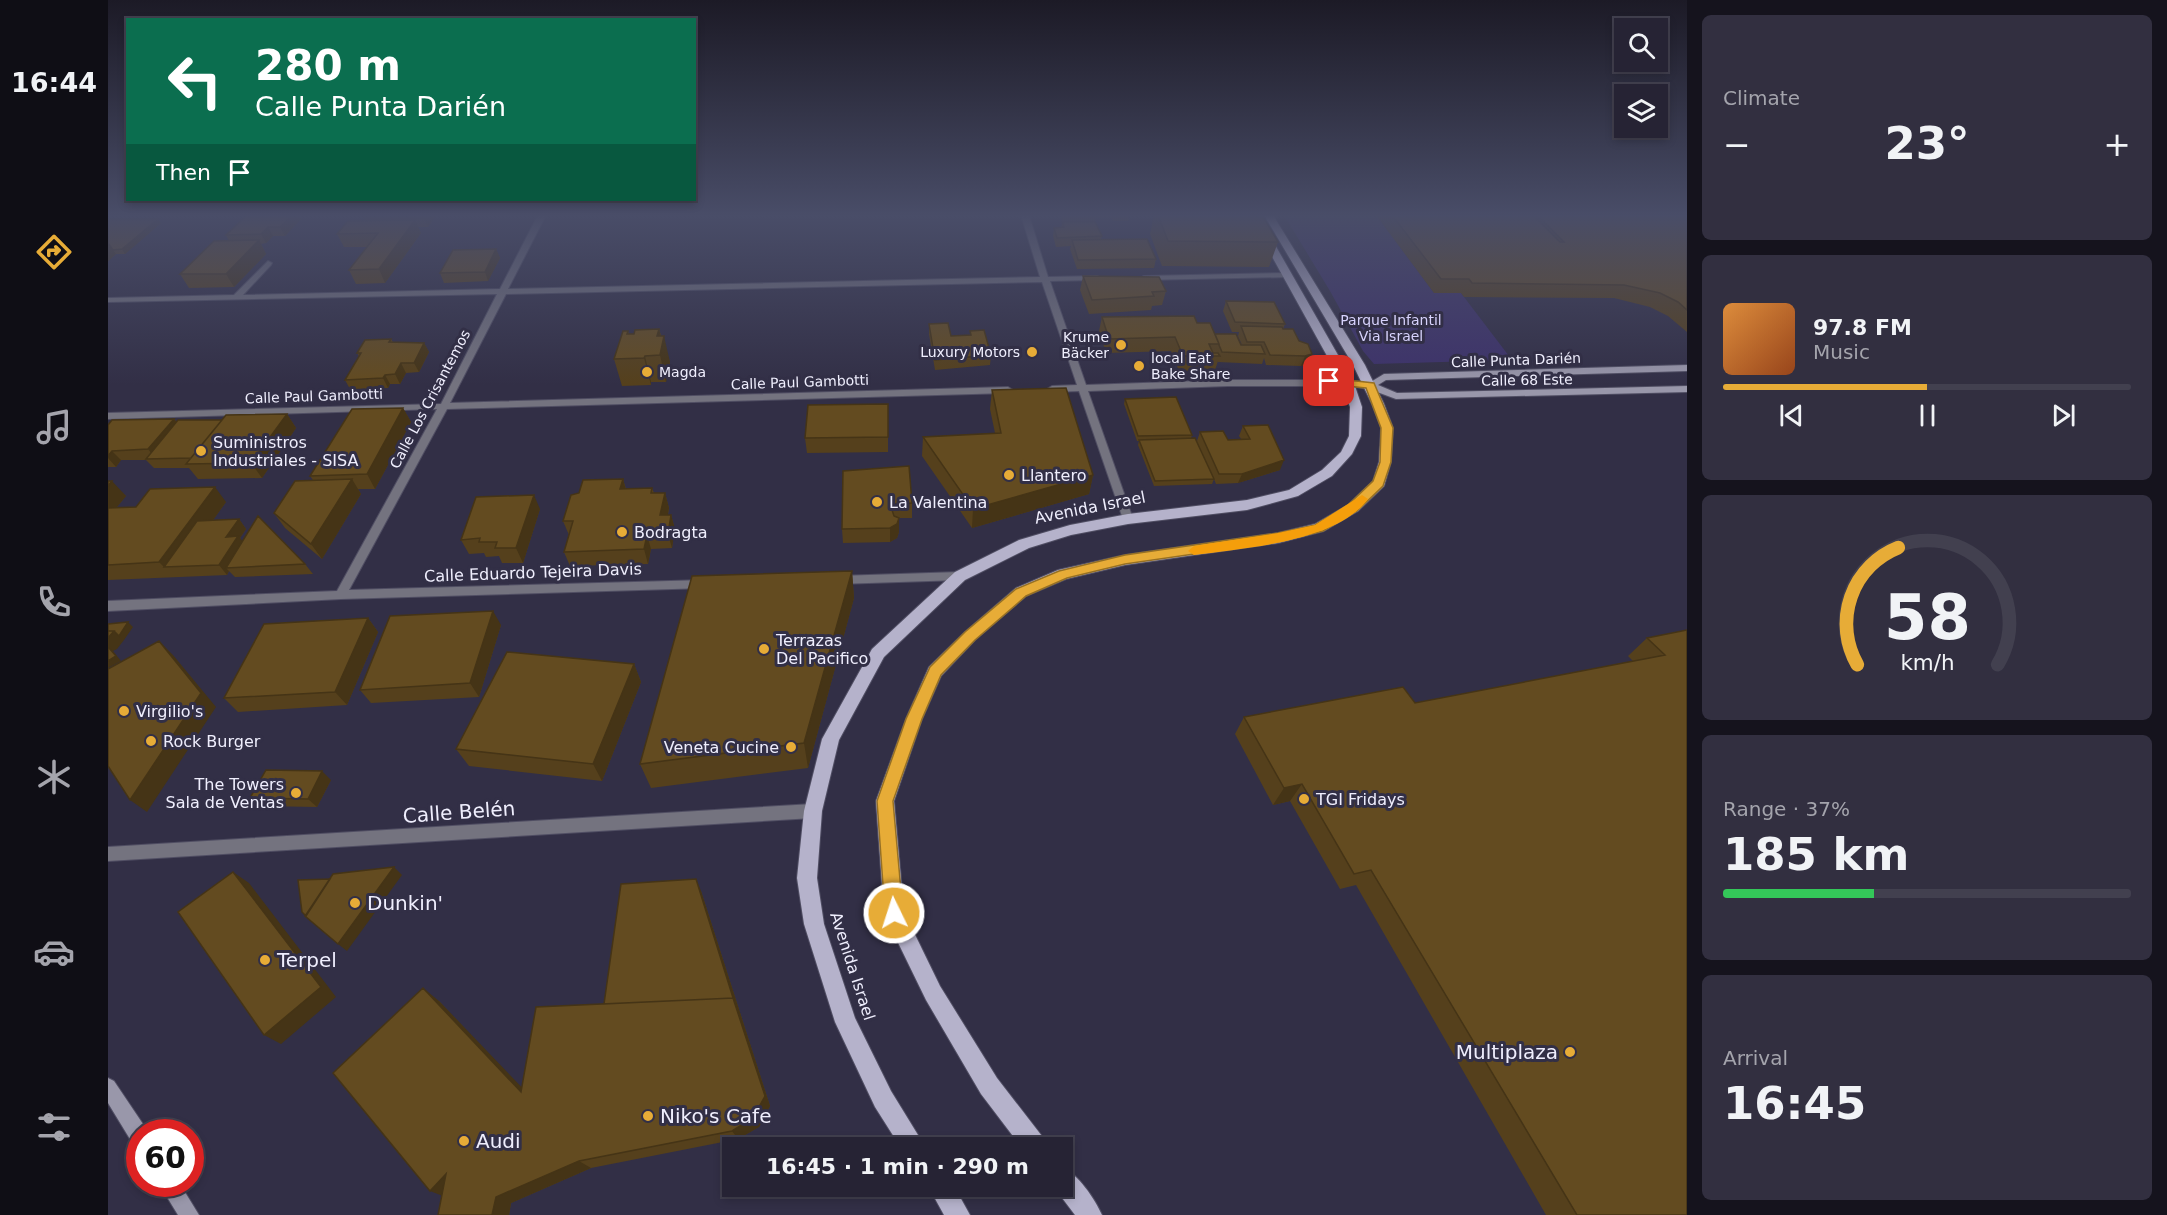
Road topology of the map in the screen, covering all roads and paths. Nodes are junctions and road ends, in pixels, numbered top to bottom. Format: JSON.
{"nodes":[{"id":1,"x":259,"y":272,"type":"edge"},
{"id":2,"x":513,"y":272,"type":"edge"},
{"id":3,"x":1042,"y":272,"type":"edge"},
{"id":4,"x":1285,"y":272,"type":"edge"},
{"id":5,"x":1302,"y":272,"type":"edge"},
{"id":6,"x":1287,"y":275,"type":"junction"},
{"id":7,"x":1102,"y":278,"type":"edge"},
{"id":8,"x":1137,"y":278,"type":"edge"},
{"id":9,"x":1044,"y":279,"type":"junction"},
{"id":10,"x":503,"y":291,"type":"junction"},
{"id":11,"x":236,"y":297,"type":"junction"},
{"id":12,"x":108,"y":300,"type":"edge"},
{"id":13,"x":1687,"y":368,"type":"edge"},
{"id":14,"x":1348,"y":383,"type":"junction"},
{"id":15,"x":1371,"y":386,"type":"junction"},
{"id":16,"x":1083,"y":388,"type":"junction"},
{"id":17,"x":1036,"y":389,"type":"edge"},
{"id":18,"x":1687,"y":389,"type":"edge"},
{"id":19,"x":1024,"y":390,"type":"edge"},
{"id":20,"x":444,"y":406,"type":"junction"},
{"id":21,"x":108,"y":416,"type":"edge"},
{"id":22,"x":1128,"y":519,"type":"junction"},
{"id":23,"x":960,"y":576,"type":"junction"},
{"id":24,"x":829,"y":580,"type":"edge"},
{"id":25,"x":722,"y":583,"type":"edge"},
{"id":26,"x":341,"y":595,"type":"junction"},
{"id":27,"x":108,"y":606,"type":"edge"},
{"id":28,"x":813,"y":811,"type":"junction"},
{"id":29,"x":108,"y":854,"type":"edge"},
{"id":30,"x":108,"y":1087,"type":"edge"},
{"id":31,"x":128,"y":1119,"type":"edge"},
{"id":32,"x":908,"y":1137,"type":"edge"},
{"id":33,"x":1028,"y":1137,"type":"edge"},
{"id":34,"x":1073,"y":1193,"type":"edge"},
{"id":35,"x":177,"y":1197,"type":"edge"},
{"id":36,"x":947,"y":1197,"type":"edge"},
{"id":37,"x":189,"y":1215,"type":"edge"},
{"id":38,"x":958,"y":1215,"type":"edge"},
{"id":39,"x":1090,"y":1215,"type":"edge"}],
"edges":[{"from":1,"to":11,"type":"street"},
{"from":2,"to":10,"type":"street","name":"Calle Los Crisantemos"},
{"from":3,"to":9,"type":"street"},
{"from":4,"to":6,"type":"main road","name":"Avenida Israel"},
{"from":5,"to":15,"type":"main road"},
{"from":6,"to":8,"type":"street"},
{"from":6,"to":14,"type":"main road","name":"Avenida Israel"},
{"from":7,"to":9,"type":"street"},
{"from":9,"to":10,"type":"street"},
{"from":9,"to":16,"type":"street"},
{"from":10,"to":11,"type":"street"},
{"from":10,"to":20,"type":"street","name":"Calle Los Crisantemos"},
{"from":11,"to":12,"type":"street"},
{"from":13,"to":15,"type":"street","name":"Calle Punta Darién"},
{"from":14,"to":15,"type":"street","name":"Calle Punta Darién"},
{"from":14,"to":16,"type":"street"},
{"from":14,"to":22,"type":"main road","name":"Avenida Israel"},
{"from":15,"to":18,"type":"street","name":"Calle 68 Este"},
{"from":15,"to":33,"type":"main road"},
{"from":16,"to":17,"type":"street"},
{"from":16,"to":22,"type":"street"},
{"from":19,"to":20,"type":"street","name":"Calle Paul Gambotti"},
{"from":20,"to":21,"type":"street","name":"Calle Paul Gambotti"},
{"from":20,"to":26,"type":"street","name":"Calle Los Crisantemos"},
{"from":22,"to":23,"type":"main road","name":"Avenida Israel"},
{"from":23,"to":24,"type":"street"},
{"from":23,"to":28,"type":"main road","name":"Avenida Israel"},
{"from":25,"to":26,"type":"street","name":"Calle Eduardo Tejeira Davis"},
{"from":26,"to":27,"type":"street","name":"Calle Eduardo Tejeira Davis"},
{"from":28,"to":29,"type":"street","name":"Calle Belén"},
{"from":28,"to":32,"type":"main road","name":"Avenida Israel"},
{"from":30,"to":31,"type":"street"},
{"from":34,"to":39,"type":"main road"},
{"from":35,"to":37,"type":"street"},
{"from":36,"to":38,"type":"main road"}]}
